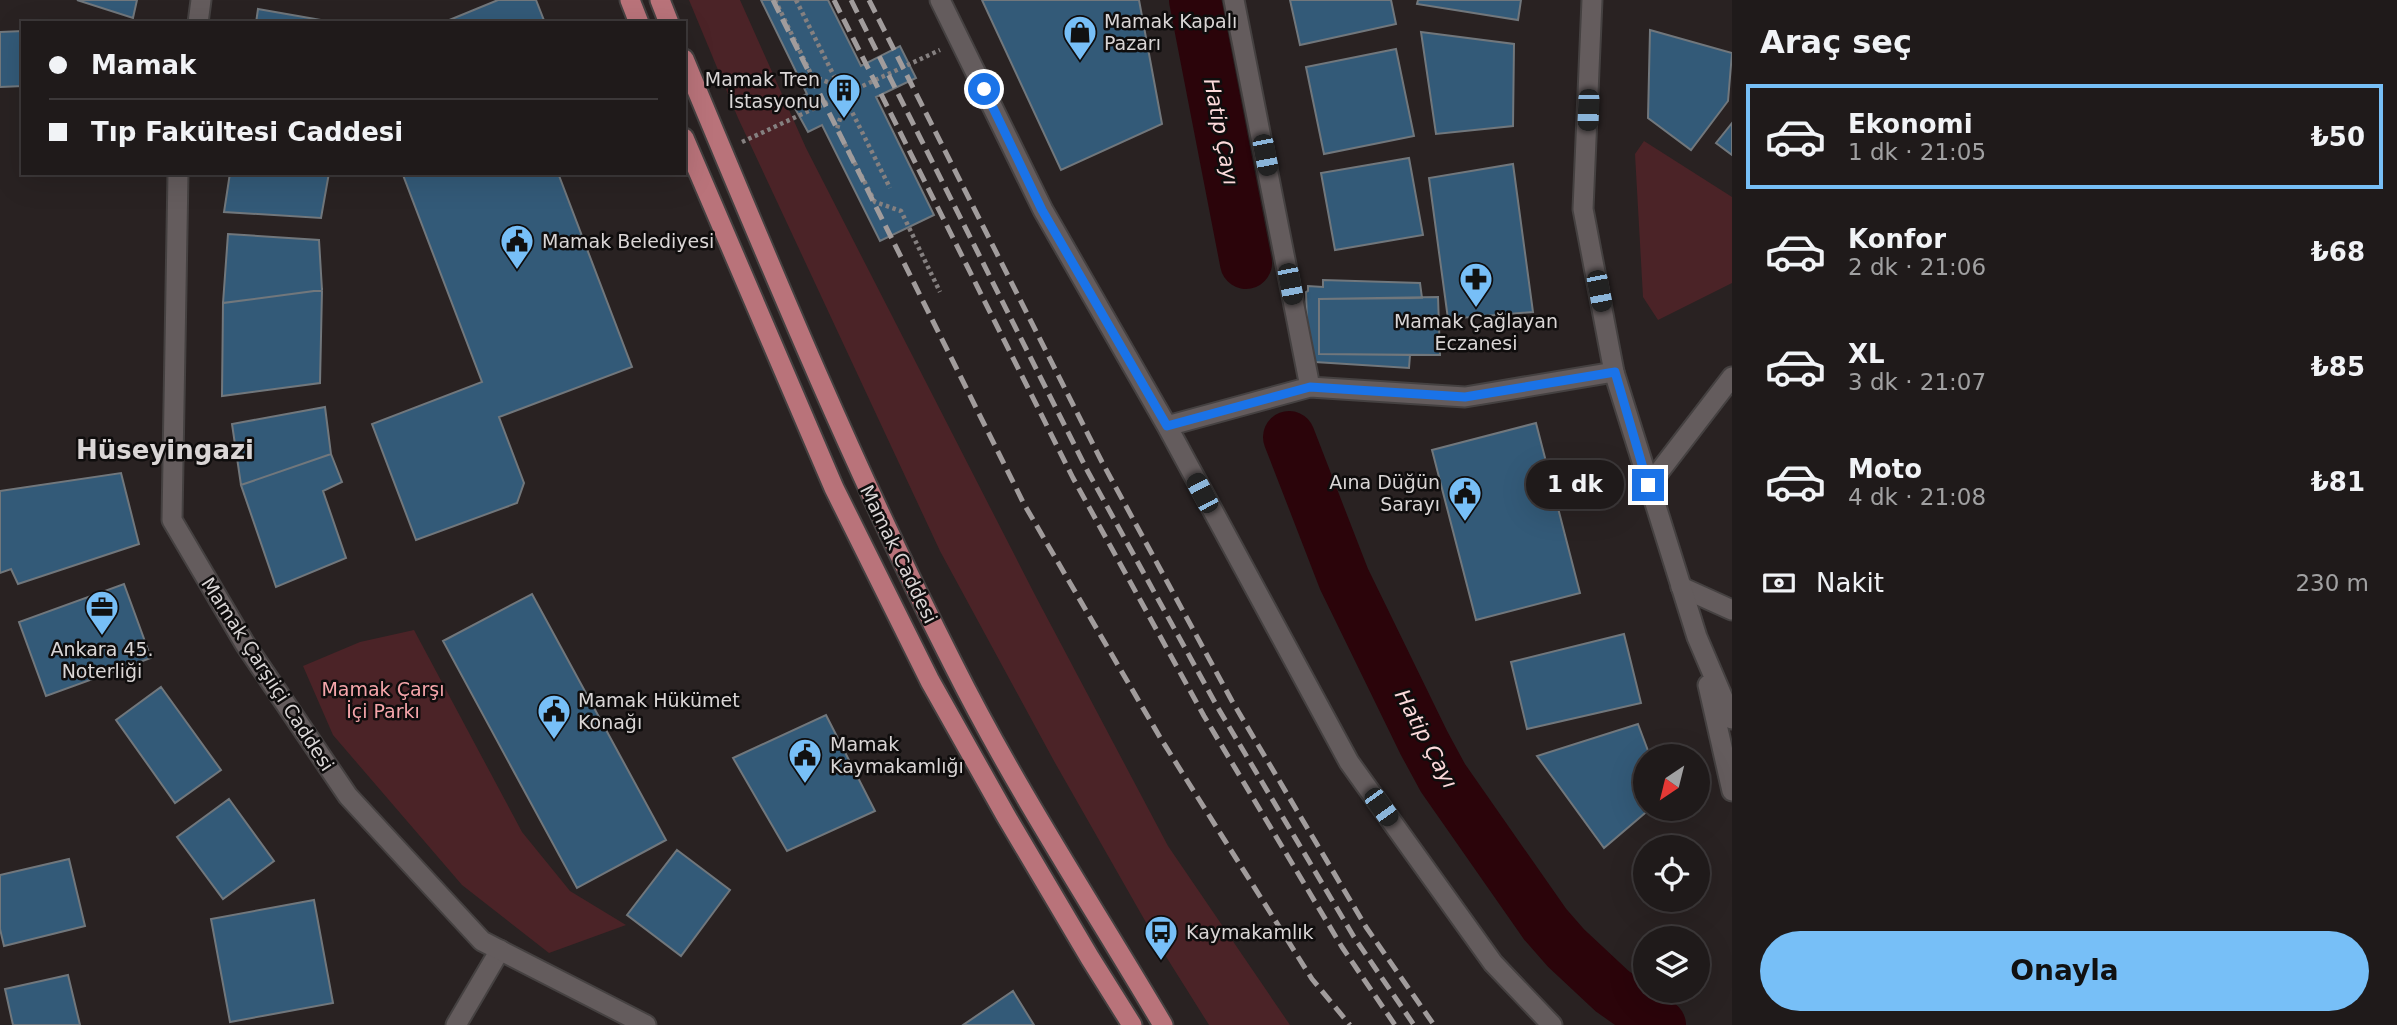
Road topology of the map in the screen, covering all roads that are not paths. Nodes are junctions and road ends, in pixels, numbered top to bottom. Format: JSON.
{"nodes":[{"id":1,"x":201,"y":0,"type":"edge"},
{"id":2,"x":629,"y":0,"type":"edge"},
{"id":3,"x":660,"y":0,"type":"edge"},
{"id":4,"x":940,"y":0,"type":"edge"},
{"id":5,"x":1234,"y":0,"type":"edge"},
{"id":6,"x":1592,"y":0,"type":"edge"},
{"id":7,"x":198,"y":21,"type":"edge"},
{"id":8,"x":638,"y":21,"type":"edge"},
{"id":9,"x":669,"y":21,"type":"edge"},
{"id":10,"x":686,"y":63,"type":"edge"},
{"id":11,"x":686,"y":143,"type":"edge"},
{"id":12,"x":178,"y":175,"type":"edge"},
{"id":13,"x":1615,"y":372,"type":"junction"},
{"id":14,"x":1732,"y":377,"type":"edge"},
{"id":15,"x":1310,"y":387,"type":"junction"},
{"id":16,"x":1167,"y":426,"type":"junction"},
{"id":17,"x":1648,"y":485,"type":"junction"},
{"id":18,"x":1681,"y":587,"type":"junction"},
{"id":19,"x":1732,"y":610,"type":"edge"},
{"id":20,"x":1697,"y":637,"type":"junction"},
{"id":21,"x":1732,"y":719,"type":"edge"},
{"id":22,"x":1732,"y":791,"type":"edge"},
{"id":23,"x":500,"y":950,"type":"junction"},
{"id":24,"x":456,"y":1025,"type":"edge"},
{"id":25,"x":646,"y":1025,"type":"edge"},
{"id":26,"x":1132,"y":1025,"type":"edge"},
{"id":27,"x":1163,"y":1025,"type":"edge"},
{"id":28,"x":1552,"y":1025,"type":"edge"}],
"edges":[{"from":1,"to":7,"type":"street"},
{"from":2,"to":8,"type":"main road"},
{"from":3,"to":9,"type":"main road"},
{"from":4,"to":16,"type":"street"},
{"from":5,"to":15,"type":"street"},
{"from":6,"to":13,"type":"street"},
{"from":10,"to":27,"type":"main road","name":"Mamak Caddesi"},
{"from":11,"to":26,"type":"main road","name":"Mamak Caddesi"},
{"from":12,"to":23,"type":"street","name":"Mamak Çarşıiçi Caddesi"},
{"from":13,"to":15,"type":"street"},
{"from":13,"to":17,"type":"street"},
{"from":14,"to":17,"type":"street"},
{"from":15,"to":16,"type":"street"},
{"from":16,"to":28,"type":"street"},
{"from":17,"to":18,"type":"street"},
{"from":18,"to":19,"type":"street"},
{"from":18,"to":20,"type":"street"},
{"from":20,"to":21,"type":"street"},
{"from":20,"to":22,"type":"street"},
{"from":23,"to":24,"type":"street"},
{"from":23,"to":25,"type":"street","name":"Mamak Çarşıiçi Caddesi"}]}
